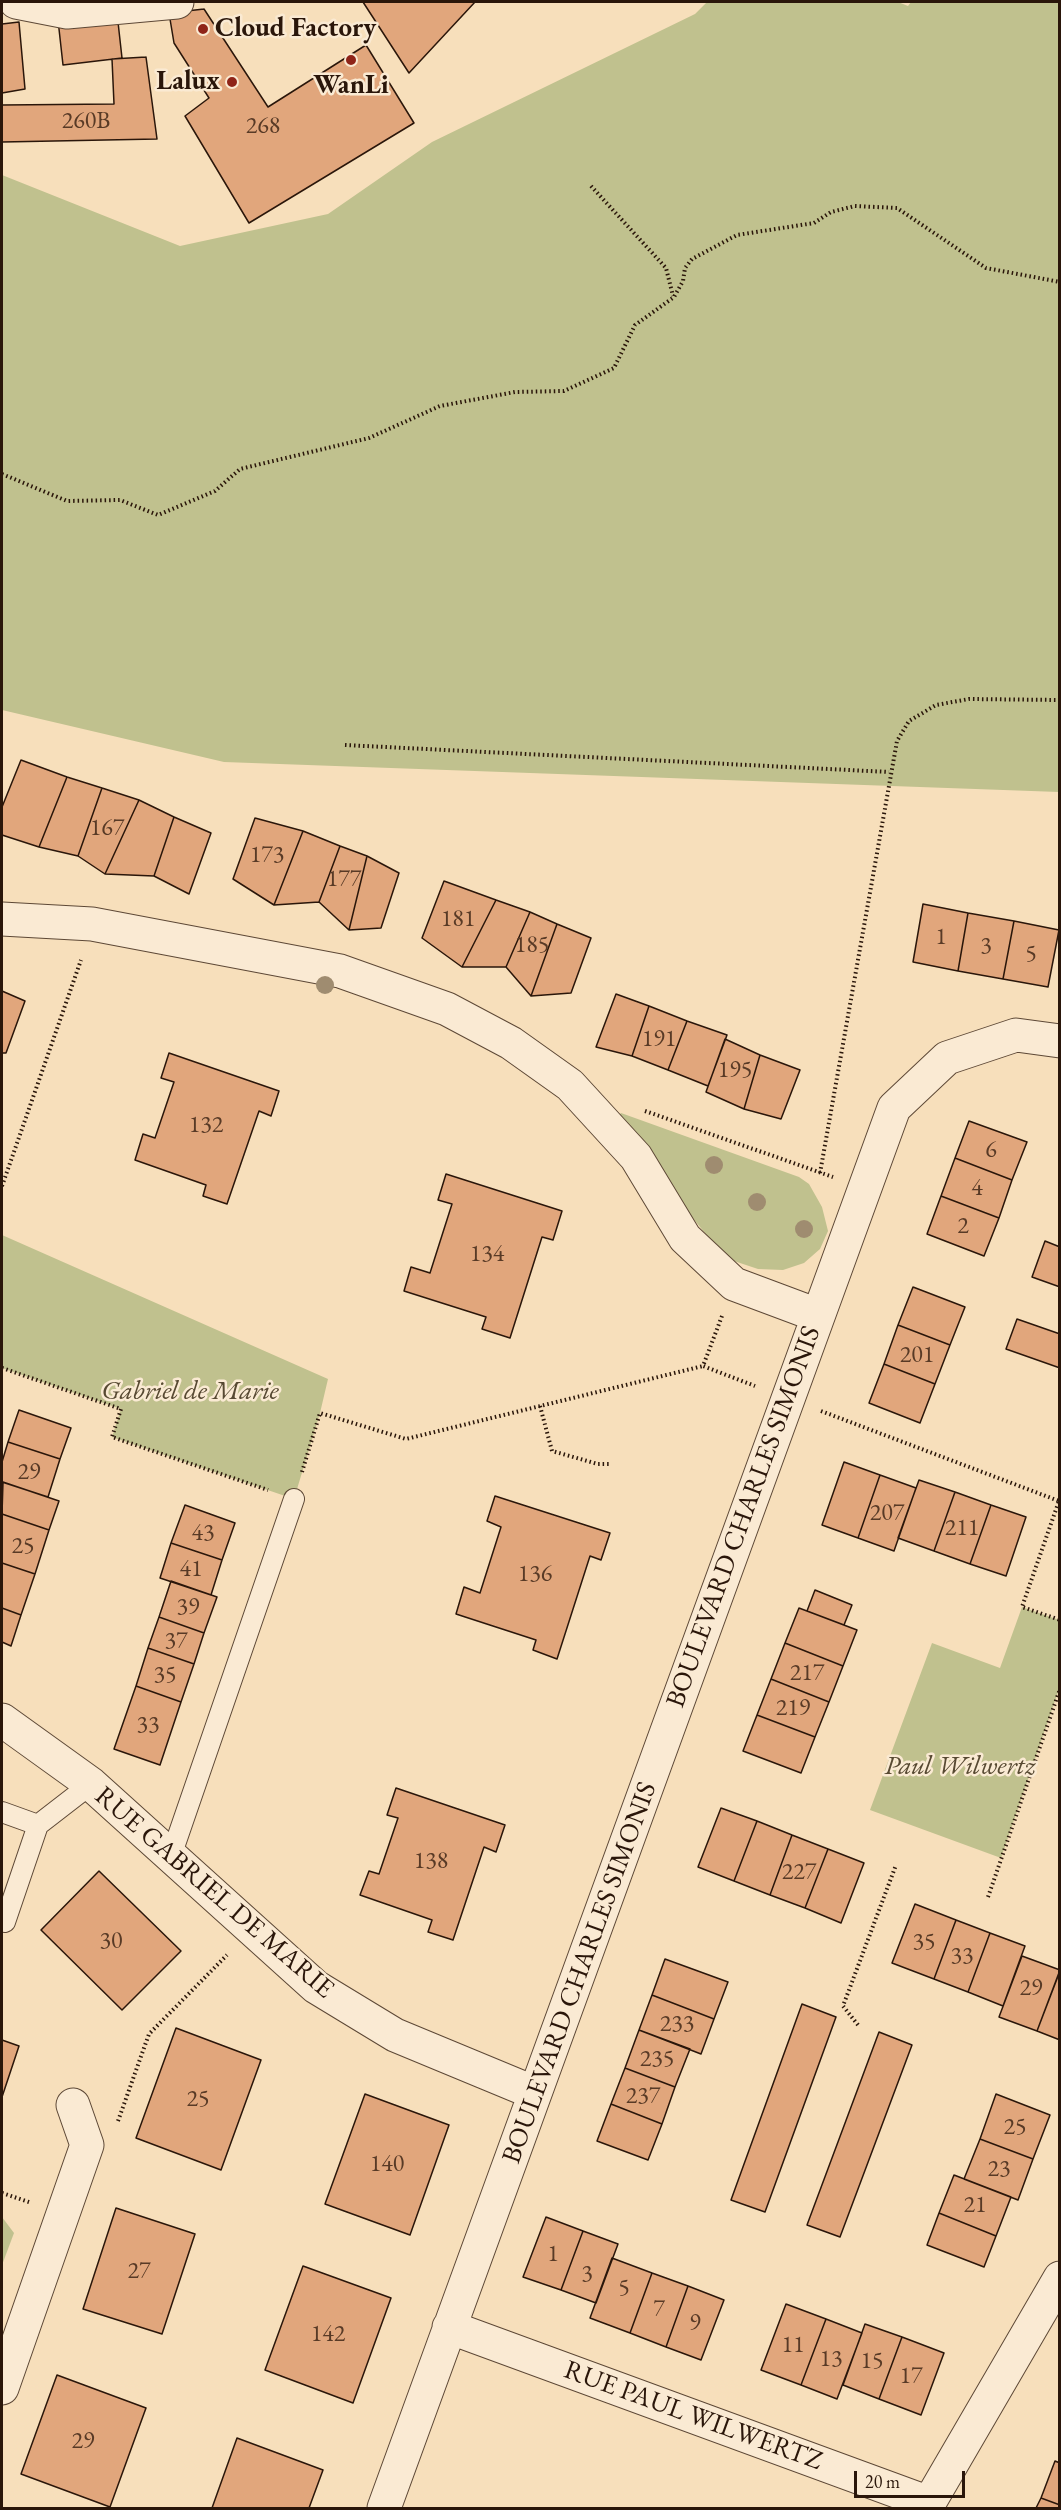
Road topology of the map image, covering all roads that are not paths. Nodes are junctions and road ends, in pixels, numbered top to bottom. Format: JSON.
{"nodes":[{"id":1,"x":16,"y":2,"type":"edge"},
{"id":2,"x":177,"y":2,"type":"edge"},
{"id":3,"x":2,"y":919,"type":"edge"},
{"id":4,"x":1059,"y":1041,"type":"edge"},
{"id":5,"x":817,"y":1315,"type":"junction"},
{"id":6,"x":294,"y":1499,"type":"road end"},
{"id":7,"x":2,"y":1720,"type":"edge"},
{"id":8,"x":91,"y":1784,"type":"junction"},
{"id":9,"x":2,"y":1812,"type":"edge"},
{"id":10,"x":38,"y":1825,"type":"junction"},
{"id":11,"x":171,"y":1856,"type":"junction"},
{"id":12,"x":2,"y":1920,"type":"edge"},
{"id":13,"x":535,"y":2093,"type":"junction"},
{"id":14,"x":73,"y":2104,"type":"dead end"},
{"id":15,"x":1059,"y":2278,"type":"edge"},
{"id":16,"x":449,"y":2327,"type":"junction"},
{"id":17,"x":2,"y":2388,"type":"edge"},
{"id":18,"x":384,"y":2508,"type":"edge"}],
"edges":[{"from":1,"to":2,"type":"street"},
{"from":3,"to":5,"type":"street","name":"BOULEVARD CHARLES SIMONIS"},
{"from":4,"to":5,"type":"street"},
{"from":5,"to":13,"type":"street","name":"BOULEVARD CHARLES SIMONIS"},
{"from":6,"to":11,"type":"lane"},
{"from":7,"to":8,"type":"street","name":"RUE GABRIEL DE MARIE"},
{"from":8,"to":10,"type":"lane"},
{"from":8,"to":11,"type":"street","name":"RUE GABRIEL DE MARIE"},
{"from":9,"to":10,"type":"lane"},
{"from":10,"to":12,"type":"lane"},
{"from":11,"to":13,"type":"street","name":"RUE GABRIEL DE MARIE"},
{"from":13,"to":16,"type":"street","name":"BOULEVARD CHARLES SIMONIS"},
{"from":14,"to":17,"type":"street"},
{"from":15,"to":16,"type":"street","name":"RUE PAUL WILWERTZ"},
{"from":16,"to":18,"type":"street","name":"BOULEVARD CHARLES SIMONIS"}]}
